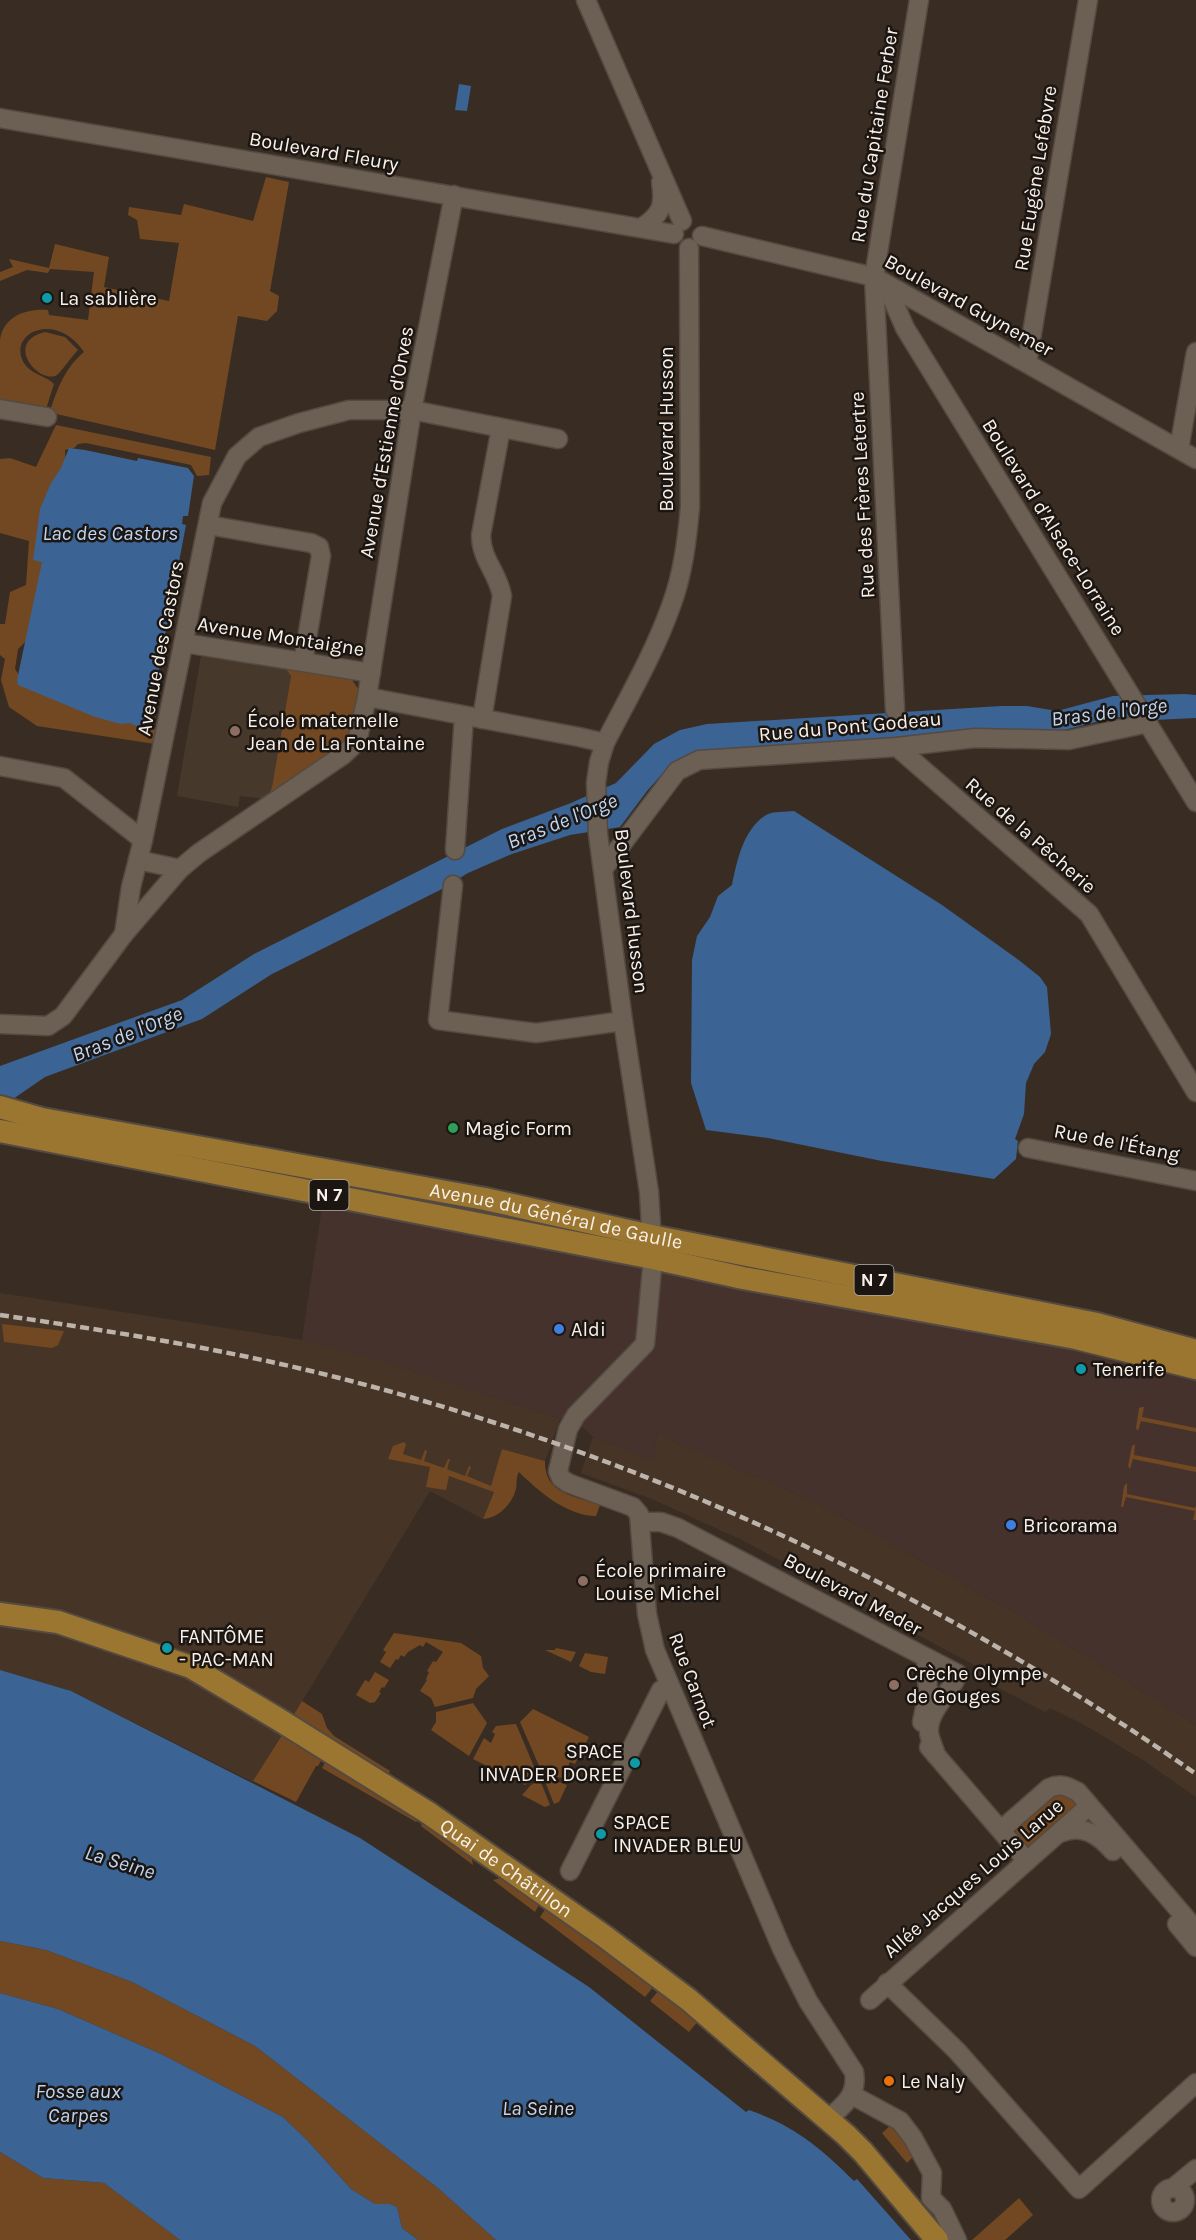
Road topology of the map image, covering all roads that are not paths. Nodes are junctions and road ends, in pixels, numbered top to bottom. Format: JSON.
{"nodes":[{"id":1,"x":919,"y":0,"type":"edge"},
{"id":2,"x":1088,"y":0,"type":"edge"},
{"id":3,"x":583,"y":1,"type":"edge"},
{"id":4,"x":0,"y":118,"type":"edge"},
{"id":5,"x":659,"y":168,"type":"junction"},
{"id":6,"x":454,"y":195,"type":"junction"},
{"id":7,"x":678,"y":227,"type":"junction"},
{"id":8,"x":641,"y":228,"type":"junction"},
{"id":9,"x":695,"y":242,"type":"junction"},
{"id":10,"x":874,"y":277,"type":"junction"},
{"id":11,"x":1196,"y":352,"type":"edge"},
{"id":12,"x":1027,"y":363,"type":"junction"},
{"id":13,"x":0,"y":410,"type":"edge"},
{"id":14,"x":412,"y":411,"type":"junction"},
{"id":15,"x":46,"y":417,"type":"dead end"},
{"id":16,"x":501,"y":428,"type":"junction"},
{"id":17,"x":558,"y":439,"type":"dead end"},
{"id":18,"x":1179,"y":450,"type":"junction"},
{"id":19,"x":1196,"y":459,"type":"edge"},
{"id":20,"x":208,"y":525,"type":"junction"},
{"id":21,"x":184,"y":643,"type":"junction"},
{"id":22,"x":303,"y":662,"type":"junction"},
{"id":23,"x":371,"y":674,"type":"junction"},
{"id":24,"x":366,"y":697,"type":"junction"},
{"id":25,"x":895,"y":710,"type":"dead end"},
{"id":26,"x":464,"y":716,"type":"junction"},
{"id":27,"x":482,"y":719,"type":"junction"},
{"id":28,"x":1148,"y":723,"type":"junction"},
{"id":29,"x":605,"y":743,"type":"junction"},
{"id":30,"x":897,"y":747,"type":"junction"},
{"id":31,"x":0,"y":766,"type":"edge"},
{"id":32,"x":1196,"y":802,"type":"edge"},
{"id":33,"x":143,"y":840,"type":"junction"},
{"id":34,"x":455,"y":850,"type":"dead end"},
{"id":35,"x":138,"y":860,"type":"junction"},
{"id":36,"x":604,"y":868,"type":"junction"},
{"id":37,"x":180,"y":869,"type":"junction"},
{"id":38,"x":453,"y":885,"type":"dead end"},
{"id":39,"x":124,"y":934,"type":"junction"},
{"id":40,"x":623,"y":1021,"type":"junction"},
{"id":41,"x":0,"y":1024,"type":"edge"},
{"id":42,"x":1196,"y":1092,"type":"edge"},
{"id":43,"x":7,"y":1109,"type":"edge"},
{"id":44,"x":3,"y":1132,"type":"edge"},
{"id":45,"x":1028,"y":1148,"type":"dead end"},
{"id":46,"x":1196,"y":1181,"type":"edge"},
{"id":47,"x":652,"y":1247,"type":"junction"},
{"id":48,"x":1097,"y":1324,"type":"junction"},
{"id":49,"x":1076,"y":1338,"type":"junction"},
{"id":50,"x":1196,"y":1338,"type":"edge"},
{"id":51,"x":1196,"y":1352,"type":"edge"},
{"id":52,"x":1196,"y":1368,"type":"edge"},
{"id":53,"x":641,"y":1522,"type":"junction"},
{"id":54,"x":0,"y":1614,"type":"edge"},
{"id":55,"x":926,"y":1658,"type":"junction"},
{"id":56,"x":670,"y":1687,"type":"junction"},
{"id":57,"x":936,"y":1755,"type":"junction"},
{"id":58,"x":1089,"y":1806,"type":"junction"},
{"id":59,"x":1001,"y":1830,"type":"junction"},
{"id":60,"x":1058,"y":1834,"type":"junction"},
{"id":61,"x":1027,"y":1861,"type":"junction"},
{"id":62,"x":570,"y":1871,"type":"dead end"},
{"id":63,"x":1196,"y":1930,"type":"edge"},
{"id":64,"x":1196,"y":1947,"type":"edge"},
{"id":65,"x":886,"y":1983,"type":"junction"},
{"id":66,"x":870,"y":2000,"type":"dead end"},
{"id":67,"x":1196,"y":2084,"type":"edge"},
{"id":68,"x":852,"y":2095,"type":"junction"},
{"id":69,"x":828,"y":2119,"type":"junction"},
{"id":70,"x":1196,"y":2169,"type":"edge"},
{"id":71,"x":1173,"y":2188,"type":"dead end"},
{"id":72,"x":937,"y":2240,"type":"edge"},
{"id":73,"x":957,"y":2240,"type":"edge"}],
"edges":[{"from":1,"to":10,"type":"street","name":"Rue du Capitaine Ferber"},
{"from":2,"to":12,"type":"street","name":"Rue Eugène Lefebvre"},
{"from":3,"to":5,"type":"street"},
{"from":4,"to":6,"type":"street","name":"Boulevard Fleury"},
{"from":5,"to":7,"type":"street"},
{"from":5,"to":8,"type":"street"},
{"from":6,"to":8,"type":"street","name":"Boulevard Fleury"},
{"from":6,"to":14,"type":"street","name":"Avenue d'Estienne d'Orves"},
{"from":7,"to":8,"type":"street","name":"Boulevard Fleury"},
{"from":7,"to":9,"type":"street"},
{"from":7,"to":9,"type":"street"},
{"from":9,"to":10,"type":"street","name":"Boulevard Guynemer"},
{"from":9,"to":29,"type":"street","name":"Boulevard Husson"},
{"from":10,"to":12,"type":"street","name":"Boulevard Guynemer"},
{"from":10,"to":25,"type":"street","name":"Rue des Frères Letertre"},
{"from":10,"to":28,"type":"street","name":"Boulevard d'Alsace-Lorraine"},
{"from":11,"to":18,"type":"street"},
{"from":12,"to":18,"type":"street","name":"Boulevard Guynemer"},
{"from":13,"to":15,"type":"street"},
{"from":14,"to":16,"type":"street","name":"Avenue des Castors"},
{"from":14,"to":20,"type":"street","name":"Avenue des Castors"},
{"from":14,"to":23,"type":"street","name":"Avenue d'Estienne d'Orves"},
{"from":16,"to":17,"type":"street","name":"Avenue des Castors"},
{"from":16,"to":27,"type":"street"},
{"from":18,"to":19,"type":"street","name":"Boulevard Guynemer"},
{"from":20,"to":21,"type":"street","name":"Avenue des Castors"},
{"from":20,"to":22,"type":"street"},
{"from":21,"to":22,"type":"street","name":"Avenue Montaigne"},
{"from":21,"to":33,"type":"street","name":"Avenue des Castors"},
{"from":22,"to":23,"type":"street","name":"Avenue Montaigne"},
{"from":23,"to":24,"type":"street","name":"Avenue d'Estienne d'Orves"},
{"from":24,"to":26,"type":"street"},
{"from":24,"to":37,"type":"street","name":"Avenue d'Estienne d'Orves"},
{"from":26,"to":27,"type":"street"},
{"from":26,"to":34,"type":"street"},
{"from":27,"to":29,"type":"street"},
{"from":28,"to":30,"type":"street","name":"Rue du Pont Godeau"},
{"from":28,"to":32,"type":"street","name":"Boulevard d'Alsace-Lorraine"},
{"from":29,"to":36,"type":"street","name":"Boulevard Husson"},
{"from":30,"to":36,"type":"street","name":"Rue du Pont Godeau"},
{"from":30,"to":42,"type":"street","name":"Rue de la Pêcherie"},
{"from":31,"to":33,"type":"street"},
{"from":33,"to":35,"type":"street","name":"Avenue des Castors"},
{"from":35,"to":37,"type":"street"},
{"from":35,"to":39,"type":"street","name":"Avenue des Castors"},
{"from":36,"to":40,"type":"street","name":"Boulevard Husson"},
{"from":37,"to":39,"type":"street","name":"Avenue d'Estienne d'Orves"},
{"from":38,"to":40,"type":"street"},
{"from":39,"to":41,"type":"street","name":"Avenue d'Estienne d'Orves"},
{"from":40,"to":47,"type":"street","name":"Boulevard Husson"},
{"from":43,"to":47,"type":"main road","name":"Avenue du Général de Gaulle","number":"N 7"},
{"from":44,"to":47,"type":"main road","name":"Avenue du Général de Gaulle","number":"N 7"},
{"from":45,"to":46,"type":"street","name":"Rue de l'Étang"},
{"from":47,"to":48,"type":"main road","name":"Avenue du Général de Gaulle","number":"N 7"},
{"from":47,"to":49,"type":"main road","name":"Avenue du Général de Gaulle","number":"N 7"},
{"from":47,"to":53,"type":"street"},
{"from":48,"to":50,"type":"main road","name":"Avenue du Général de Gaulle","number":"N 7"},
{"from":48,"to":51,"type":"main road","name":"Avenue du Général de Gaulle","number":"N 7"},
{"from":49,"to":51,"type":"main road","name":"Avenue du Général de Gaulle","number":"N 7"},
{"from":49,"to":52,"type":"main road","name":"Avenue du Général de Gaulle","number":"N 7"},
{"from":53,"to":55,"type":"street","name":"Boulevard Meder"},
{"from":53,"to":56,"type":"street","name":"Rue Carnot"},
{"from":54,"to":69,"type":"main road","name":"Quai de Châtillon"},
{"from":55,"to":57,"type":"street","name":"Boulevard Meder"},
{"from":55,"to":57,"type":"street"},
{"from":56,"to":62,"type":"street"},
{"from":56,"to":68,"type":"street","name":"Rue Carnot"},
{"from":57,"to":59,"type":"street","name":"Boulevard Meder"},
{"from":58,"to":59,"type":"street"},
{"from":58,"to":60,"type":"street","name":"Allée Jacques Louis Larue"},
{"from":58,"to":63,"type":"street"},
{"from":59,"to":61,"type":"street","name":"Boulevard Meder"},
{"from":60,"to":61,"type":"street","name":"Allée Jacques Louis Larue"},
{"from":60,"to":64,"type":"street"},
{"from":61,"to":65,"type":"street","name":"Allée Jacques Louis Larue"},
{"from":65,"to":66,"type":"street","name":"Allée Jacques Louis Larue"},
{"from":65,"to":67,"type":"street","name":"Allée Jacques Louis Larue"},
{"from":68,"to":69,"type":"street"},
{"from":68,"to":73,"type":"street"},
{"from":69,"to":72,"type":"main road","name":"Quai de Châtillon"},
{"from":70,"to":71,"type":"street"}]}
